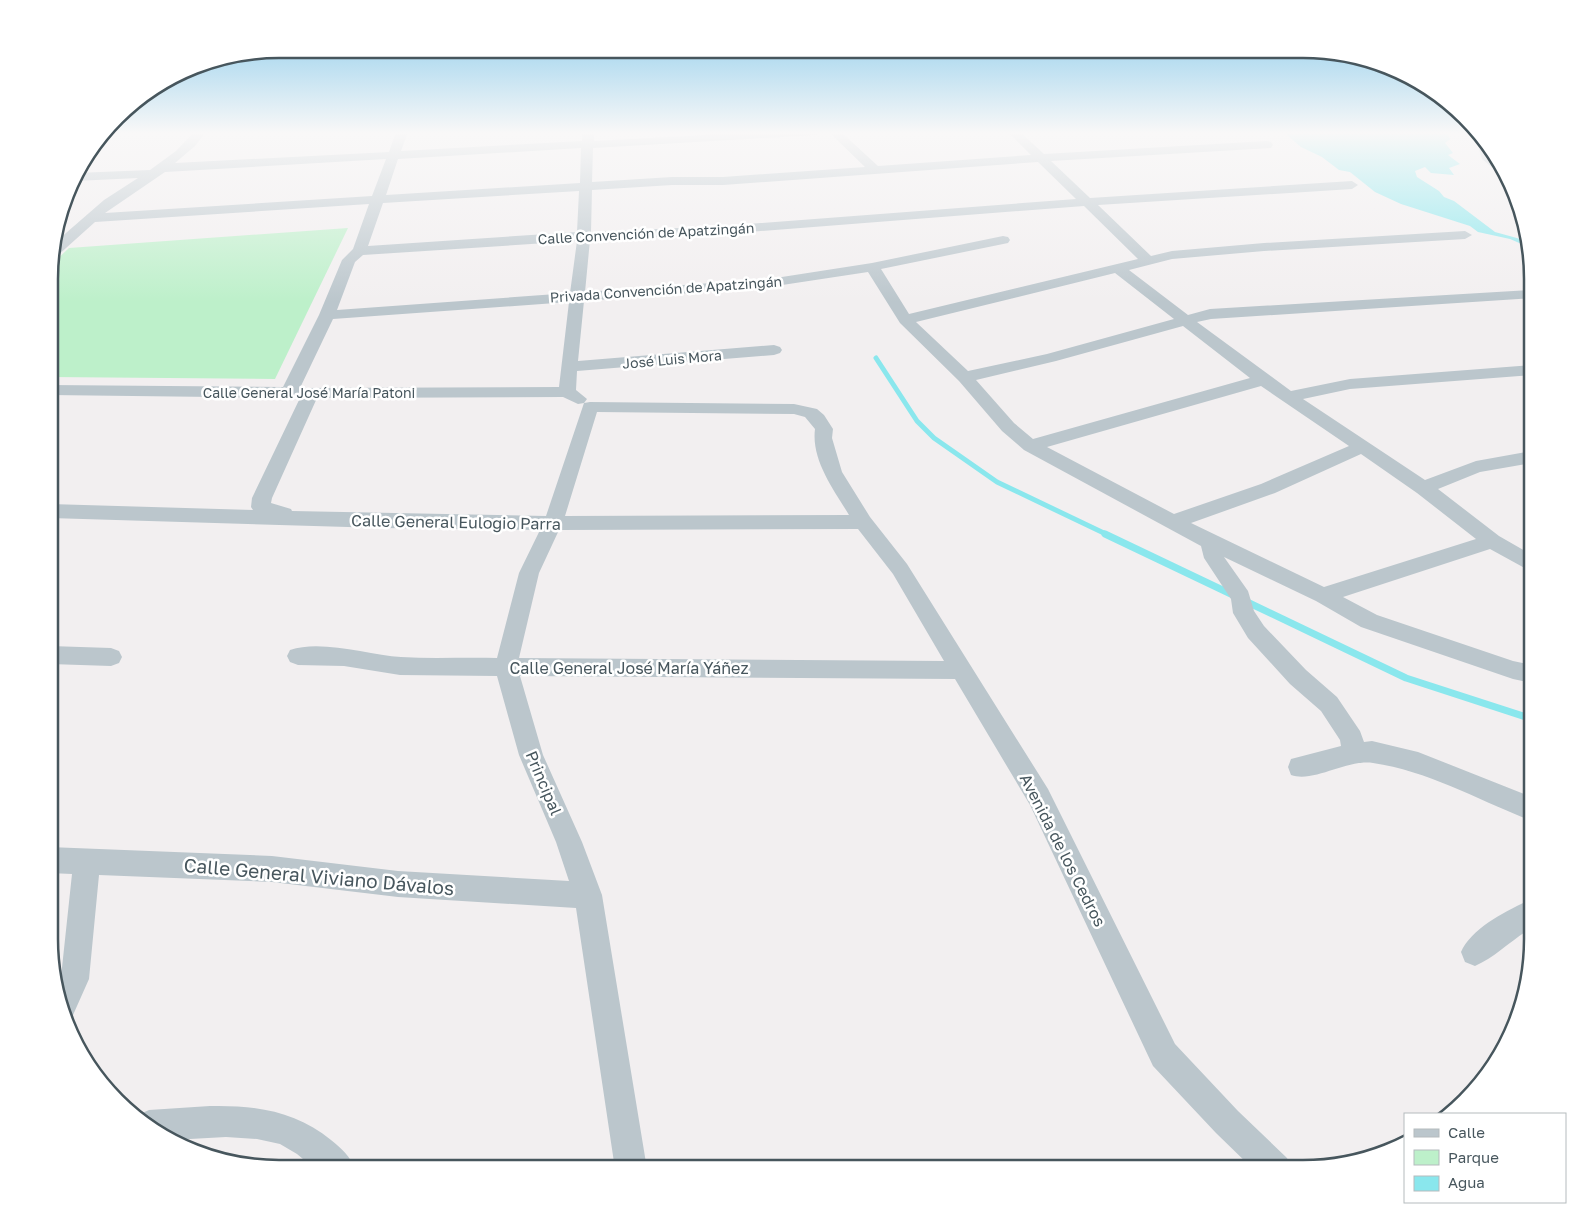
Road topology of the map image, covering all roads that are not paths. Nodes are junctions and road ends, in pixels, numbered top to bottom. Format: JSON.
{"nodes":[{"id":1,"x":131,"y":189,"type":"edge"},
{"id":2,"x":382,"y":189,"type":"edge"},
{"id":3,"x":558,"y":189,"type":"edge"},
{"id":4,"x":585,"y":189,"type":"edge"},
{"id":5,"x":1074,"y":189,"type":"edge"},
{"id":6,"x":1292,"y":189,"type":"edge"},
{"id":7,"x":378,"y":201,"type":"junction"},
{"id":8,"x":1087,"y":202,"type":"junction"},
{"id":9,"x":91,"y":218,"type":"junction"},
{"id":10,"x":1465,"y":235,"type":"dead end"},
{"id":11,"x":584,"y":236,"type":"junction"},
{"id":12,"x":61,"y":239,"type":"edge"},
{"id":13,"x":1003,"y":240,"type":"dead end"},
{"id":14,"x":359,"y":250,"type":"junction"},
{"id":15,"x":1148,"y":260,"type":"junction"},
{"id":16,"x":872,"y":267,"type":"junction"},
{"id":17,"x":1117,"y":268,"type":"junction"},
{"id":18,"x":1524,"y":294,"type":"edge"},
{"id":19,"x":578,"y":296,"type":"junction"},
{"id":20,"x":327,"y":315,"type":"junction"},
{"id":21,"x":905,"y":320,"type":"junction"},
{"id":22,"x":1183,"y":320,"type":"junction"},
{"id":23,"x":774,"y":350,"type":"dead end"},
{"id":24,"x":571,"y":367,"type":"junction"},
{"id":25,"x":1524,"y":371,"type":"edge"},
{"id":26,"x":965,"y":377,"type":"junction"},
{"id":27,"x":1263,"y":380,"type":"junction"},
{"id":28,"x":58,"y":390,"type":"edge"},
{"id":29,"x":289,"y":392,"type":"junction"},
{"id":30,"x":311,"y":392,"type":"junction"},
{"id":31,"x":567,"y":392,"type":"junction"},
{"id":32,"x":1289,"y":397,"type":"junction"},
{"id":33,"x":590,"y":407,"type":"junction"},
{"id":34,"x":1030,"y":446,"type":"junction"},
{"id":35,"x":1362,"y":447,"type":"junction"},
{"id":36,"x":1524,"y":458,"type":"edge"},
{"id":37,"x":1424,"y":488,"type":"junction"},
{"id":38,"x":58,"y":511,"type":"edge"},
{"id":39,"x":298,"y":520,"type":"junction"},
{"id":40,"x":863,"y":522,"type":"junction"},
{"id":41,"x":1171,"y":522,"type":"junction"},
{"id":42,"x":554,"y":523,"type":"junction"},
{"id":43,"x":1492,"y":541,"type":"junction"},
{"id":44,"x":1210,"y":542,"type":"junction"},
{"id":45,"x":1524,"y":559,"type":"edge"},
{"id":46,"x":1323,"y":595,"type":"junction"},
{"id":47,"x":58,"y":654,"type":"edge"},
{"id":48,"x":298,"y":656,"type":"dead end"},
{"id":49,"x":111,"y":657,"type":"dead end"},
{"id":50,"x":506,"y":667,"type":"junction"},
{"id":51,"x":961,"y":670,"type":"junction"},
{"id":52,"x":1524,"y":672,"type":"edge"},
{"id":53,"x":1353,"y":753,"type":"junction"},
{"id":54,"x":1300,"y":767,"type":"dead end"},
{"id":55,"x":1524,"y":806,"type":"edge"},
{"id":56,"x":58,"y":860,"type":"edge"},
{"id":57,"x":87,"y":861,"type":"junction"},
{"id":58,"x":588,"y":895,"type":"junction"},
{"id":59,"x":1524,"y":917,"type":"edge"},
{"id":60,"x":1475,"y":952,"type":"dead end"},
{"id":61,"x":66,"y":999,"type":"edge"},
{"id":62,"x":160,"y":1125,"type":"edge"},
{"id":63,"x":329,"y":1160,"type":"edge"},
{"id":64,"x":630,"y":1160,"type":"edge"},
{"id":65,"x":1267,"y":1160,"type":"edge"}],
"edges":[{"from":1,"to":9,"type":"street"},
{"from":2,"to":7,"type":"street"},
{"from":3,"to":7,"type":"street"},
{"from":4,"to":11,"type":"street"},
{"from":5,"to":8,"type":"street"},
{"from":6,"to":8,"type":"street","name":"Calle Convención de Apatzingán"},
{"from":7,"to":9,"type":"street"},
{"from":7,"to":14,"type":"street"},
{"from":8,"to":11,"type":"street","name":"Calle Convención de Apatzingán"},
{"from":8,"to":15,"type":"street"},
{"from":9,"to":12,"type":"street"},
{"from":10,"to":15,"type":"street"},
{"from":11,"to":14,"type":"street","name":"Calle Convención de Apatzingán"},
{"from":11,"to":19,"type":"street"},
{"from":13,"to":16,"type":"street","name":"Privada Convención de Apatzingán"},
{"from":14,"to":20,"type":"street"},
{"from":15,"to":17,"type":"street"},
{"from":16,"to":19,"type":"street","name":"Privada Convención de Apatzingán"},
{"from":16,"to":21,"type":"street"},
{"from":17,"to":21,"type":"street"},
{"from":17,"to":22,"type":"street"},
{"from":18,"to":22,"type":"street"},
{"from":19,"to":20,"type":"street","name":"Privada Convención de Apatzingán"},
{"from":19,"to":24,"type":"street"},
{"from":20,"to":29,"type":"street"},
{"from":21,"to":26,"type":"street"},
{"from":22,"to":26,"type":"street"},
{"from":22,"to":27,"type":"street"},
{"from":23,"to":24,"type":"street","name":"José Luis Mora"},
{"from":24,"to":31,"type":"street"},
{"from":25,"to":32,"type":"street"},
{"from":26,"to":34,"type":"street"},
{"from":27,"to":32,"type":"street"},
{"from":27,"to":34,"type":"street"},
{"from":28,"to":29,"type":"street","name":"Calle General José María Patoni"},
{"from":29,"to":30,"type":"street","name":"Calle General José María Patoni"},
{"from":30,"to":31,"type":"street","name":"Calle General José María Patoni"},
{"from":30,"to":39,"type":"street"},
{"from":31,"to":33,"type":"street"},
{"from":32,"to":35,"type":"street"},
{"from":33,"to":40,"type":"street","name":"Avenida de los Cedros"},
{"from":33,"to":42,"type":"street","name":"Principal"},
{"from":34,"to":41,"type":"street"},
{"from":35,"to":37,"type":"street"},
{"from":35,"to":41,"type":"street"},
{"from":36,"to":37,"type":"street"},
{"from":37,"to":43,"type":"street"},
{"from":38,"to":39,"type":"street","name":"Calle General Eulogio Parra"},
{"from":39,"to":42,"type":"street","name":"Calle General Eulogio Parra"},
{"from":40,"to":42,"type":"street","name":"Calle General Eulogio Parra"},
{"from":40,"to":51,"type":"street","name":"Avenida de los Cedros"},
{"from":41,"to":44,"type":"street"},
{"from":42,"to":50,"type":"street","name":"Principal"},
{"from":43,"to":45,"type":"street"},
{"from":43,"to":46,"type":"street"},
{"from":44,"to":46,"type":"street"},
{"from":44,"to":53,"type":"street"},
{"from":46,"to":52,"type":"street"},
{"from":47,"to":49,"type":"street"},
{"from":48,"to":50,"type":"street","name":"Calle General José María Yáñez"},
{"from":50,"to":51,"type":"street","name":"Calle General José María Yáñez"},
{"from":50,"to":58,"type":"street","name":"Principal"},
{"from":51,"to":65,"type":"street","name":"Avenida de los Cedros"},
{"from":53,"to":54,"type":"street"},
{"from":53,"to":55,"type":"street"},
{"from":56,"to":57,"type":"street","name":"Calle General Viviano Dávalos"},
{"from":57,"to":58,"type":"street","name":"Calle General Viviano Dávalos"},
{"from":57,"to":61,"type":"street"},
{"from":58,"to":64,"type":"street","name":"Principal"},
{"from":59,"to":60,"type":"street"},
{"from":62,"to":63,"type":"street"}]}
